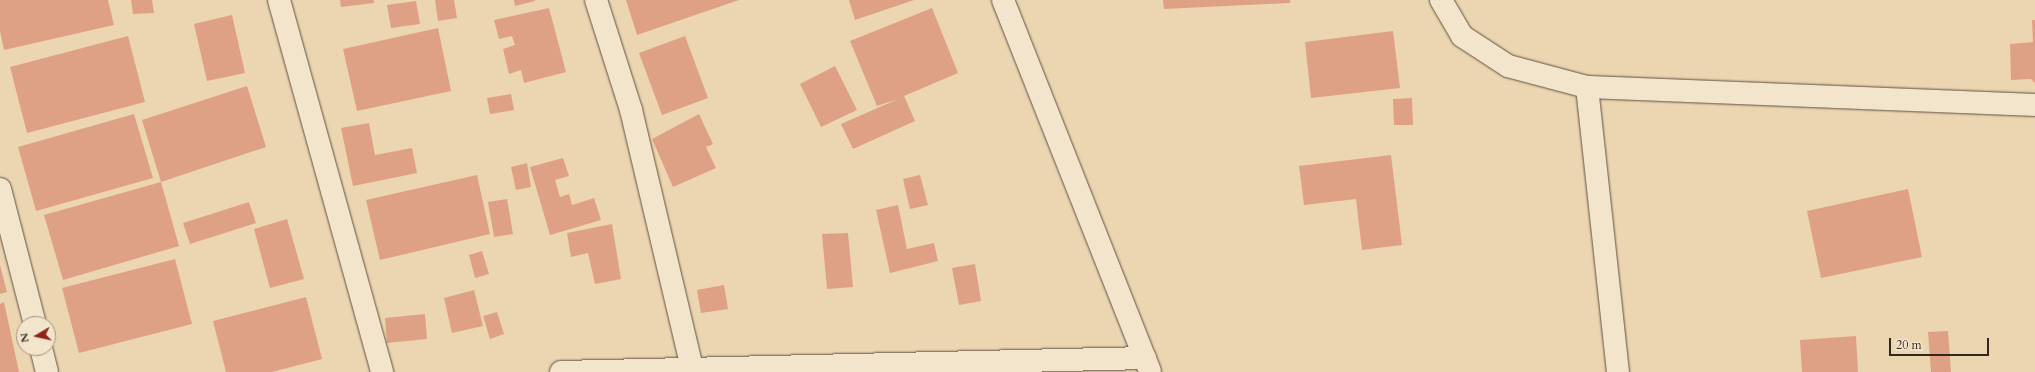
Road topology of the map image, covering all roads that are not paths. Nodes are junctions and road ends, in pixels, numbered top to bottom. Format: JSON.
{"nodes":[{"id":1,"x":280,"y":0,"type":"edge"},
{"id":2,"x":596,"y":0,"type":"edge"},
{"id":3,"x":1003,"y":0,"type":"edge"},
{"id":4,"x":1441,"y":0,"type":"edge"},
{"id":5,"x":1587,"y":88,"type":"junction"},
{"id":6,"x":2035,"y":105,"type":"edge"},
{"id":7,"x":0,"y":189,"type":"edge"},
{"id":8,"x":33,"y":316,"type":"edge"},
{"id":9,"x":43,"y":356,"type":"edge"},
{"id":10,"x":1148,"y":365,"type":"edge"},
{"id":11,"x":692,"y":369,"type":"junction"},
{"id":12,"x":48,"y":372,"type":"edge"},
{"id":13,"x":382,"y":372,"type":"edge"},
{"id":14,"x":560,"y":372,"type":"edge"},
{"id":15,"x":1618,"y":372,"type":"edge"}],
"edges":[{"from":1,"to":13,"type":"street"},
{"from":2,"to":11,"type":"street"},
{"from":3,"to":10,"type":"street"},
{"from":4,"to":5,"type":"street"},
{"from":5,"to":6,"type":"street"},
{"from":5,"to":15,"type":"street"},
{"from":7,"to":8,"type":"street"},
{"from":9,"to":12,"type":"street"},
{"from":10,"to":11,"type":"street"},
{"from":11,"to":14,"type":"street"}]}
